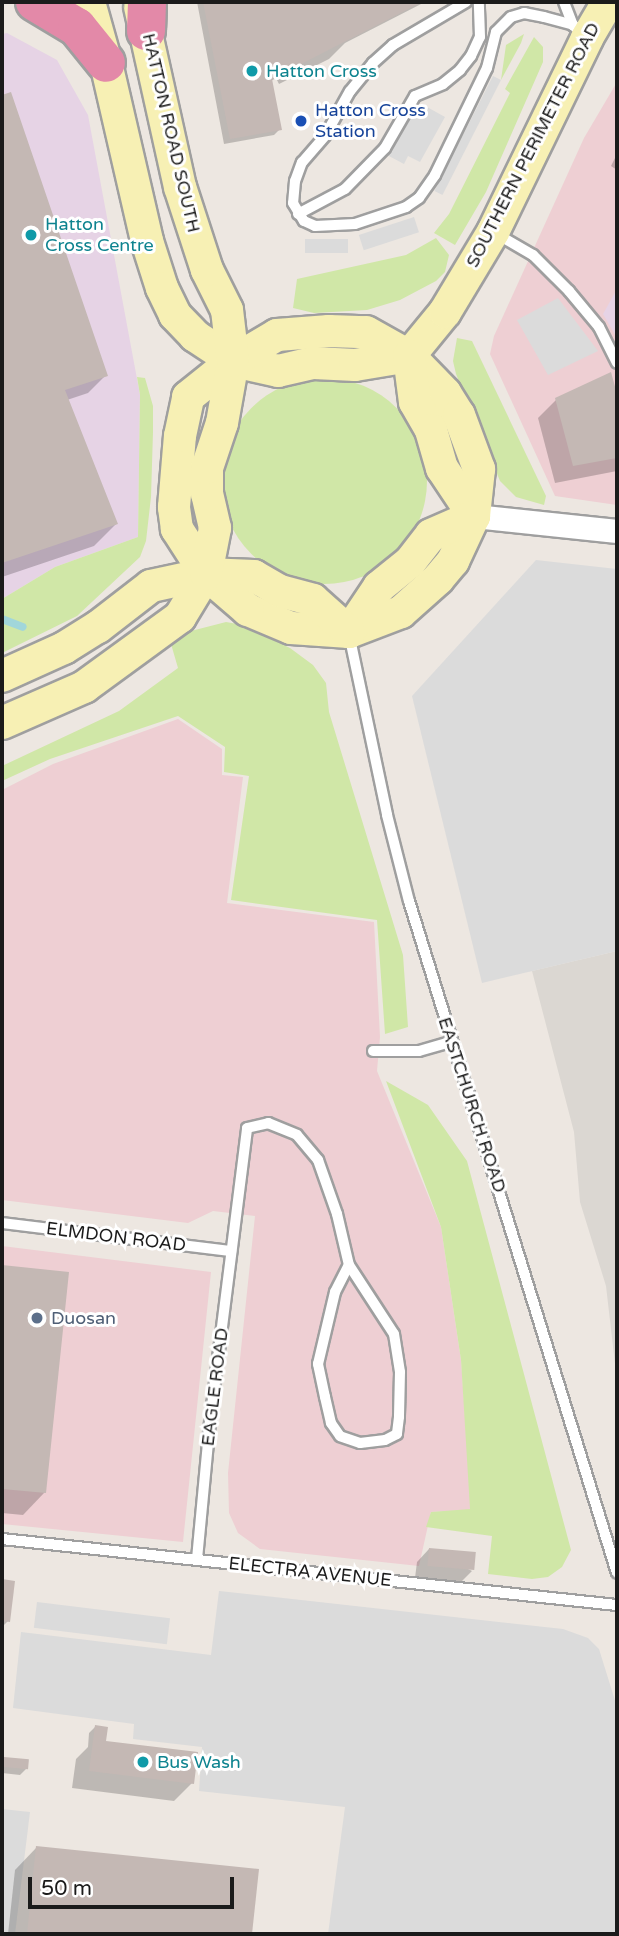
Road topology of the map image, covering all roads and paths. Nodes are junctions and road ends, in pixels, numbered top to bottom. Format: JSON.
{"nodes":[{"id":1,"x":35,"y":2,"type":"edge"},
{"id":2,"x":89,"y":2,"type":"edge"},
{"id":3,"x":466,"y":2,"type":"edge"},
{"id":4,"x":479,"y":2,"type":"edge"},
{"id":5,"x":564,"y":2,"type":"edge"},
{"id":6,"x":608,"y":2,"type":"edge"},
{"id":7,"x":144,"y":11,"type":"edge"},
{"id":8,"x":580,"y":32,"type":"junction"},
{"id":9,"x":106,"y":63,"type":"junction"},
{"id":10,"x":298,"y":214,"type":"junction"},
{"id":11,"x":493,"y":232,"type":"junction"},
{"id":12,"x":410,"y":356,"type":"junction"},
{"id":13,"x":233,"y":361,"type":"junction"},
{"id":14,"x":617,"y":363,"type":"edge"},
{"id":15,"x":474,"y":516,"type":"junction"},
{"id":16,"x":617,"y":531,"type":"edge"},
{"id":17,"x":206,"y":574,"type":"junction"},
{"id":18,"x":349,"y":632,"type":"junction"},
{"id":19,"x":2,"y":677,"type":"edge"},
{"id":20,"x":2,"y":723,"type":"edge"},
{"id":21,"x":452,"y":1042,"type":"junction"},
{"id":22,"x":373,"y":1051,"type":"dead end"},
{"id":23,"x":2,"y":1223,"type":"edge"},
{"id":24,"x":231,"y":1251,"type":"junction"},
{"id":25,"x":349,"y":1265,"type":"junction"},
{"id":26,"x":2,"y":1539,"type":"edge"},
{"id":27,"x":197,"y":1559,"type":"junction"},
{"id":28,"x":617,"y":1573,"type":"edge"},
{"id":29,"x":617,"y":1605,"type":"edge"}],
"edges":[{"from":1,"to":9,"type":"highway"},
{"from":2,"to":9,"type":"street"},
{"from":3,"to":10,"type":"lane"},
{"from":4,"to":10,"type":"lane"},
{"from":5,"to":8,"type":"lane"},
{"from":6,"to":8,"type":"street","name":"SOUTHERN PERIMETER ROAD"},
{"from":7,"to":13,"type":"street","name":"HATTON ROAD SOUTH"},
{"from":8,"to":10,"type":"lane"},
{"from":8,"to":11,"type":"street","name":"SOUTHERN PERIMETER ROAD"},
{"from":9,"to":13,"type":"street"},
{"from":11,"to":12,"type":"street","name":"SOUTHERN PERIMETER ROAD"},
{"from":11,"to":14,"type":"lane"},
{"from":12,"to":13,"type":"street"},
{"from":12,"to":15,"type":"street"},
{"from":13,"to":17,"type":"street"},
{"from":15,"to":16,"type":"street"},
{"from":15,"to":18,"type":"street"},
{"from":17,"to":18,"type":"street"},
{"from":17,"to":19,"type":"street"},
{"from":17,"to":20,"type":"street"},
{"from":18,"to":21,"type":"lane","name":"EASTCHURCH ROAD"},
{"from":21,"to":22,"type":"lane"},
{"from":21,"to":28,"type":"lane","name":"EASTCHURCH ROAD"},
{"from":23,"to":24,"type":"lane","name":"ELMDON ROAD"},
{"from":24,"to":25,"type":"lane","name":"EAGLE ROAD"},
{"from":24,"to":27,"type":"lane","name":"EAGLE ROAD"},
{"from":25,"to":25,"type":"lane"},
{"from":26,"to":27,"type":"lane","name":"ELECTRA AVENUE"},
{"from":27,"to":29,"type":"lane","name":"ELECTRA AVENUE"}]}
